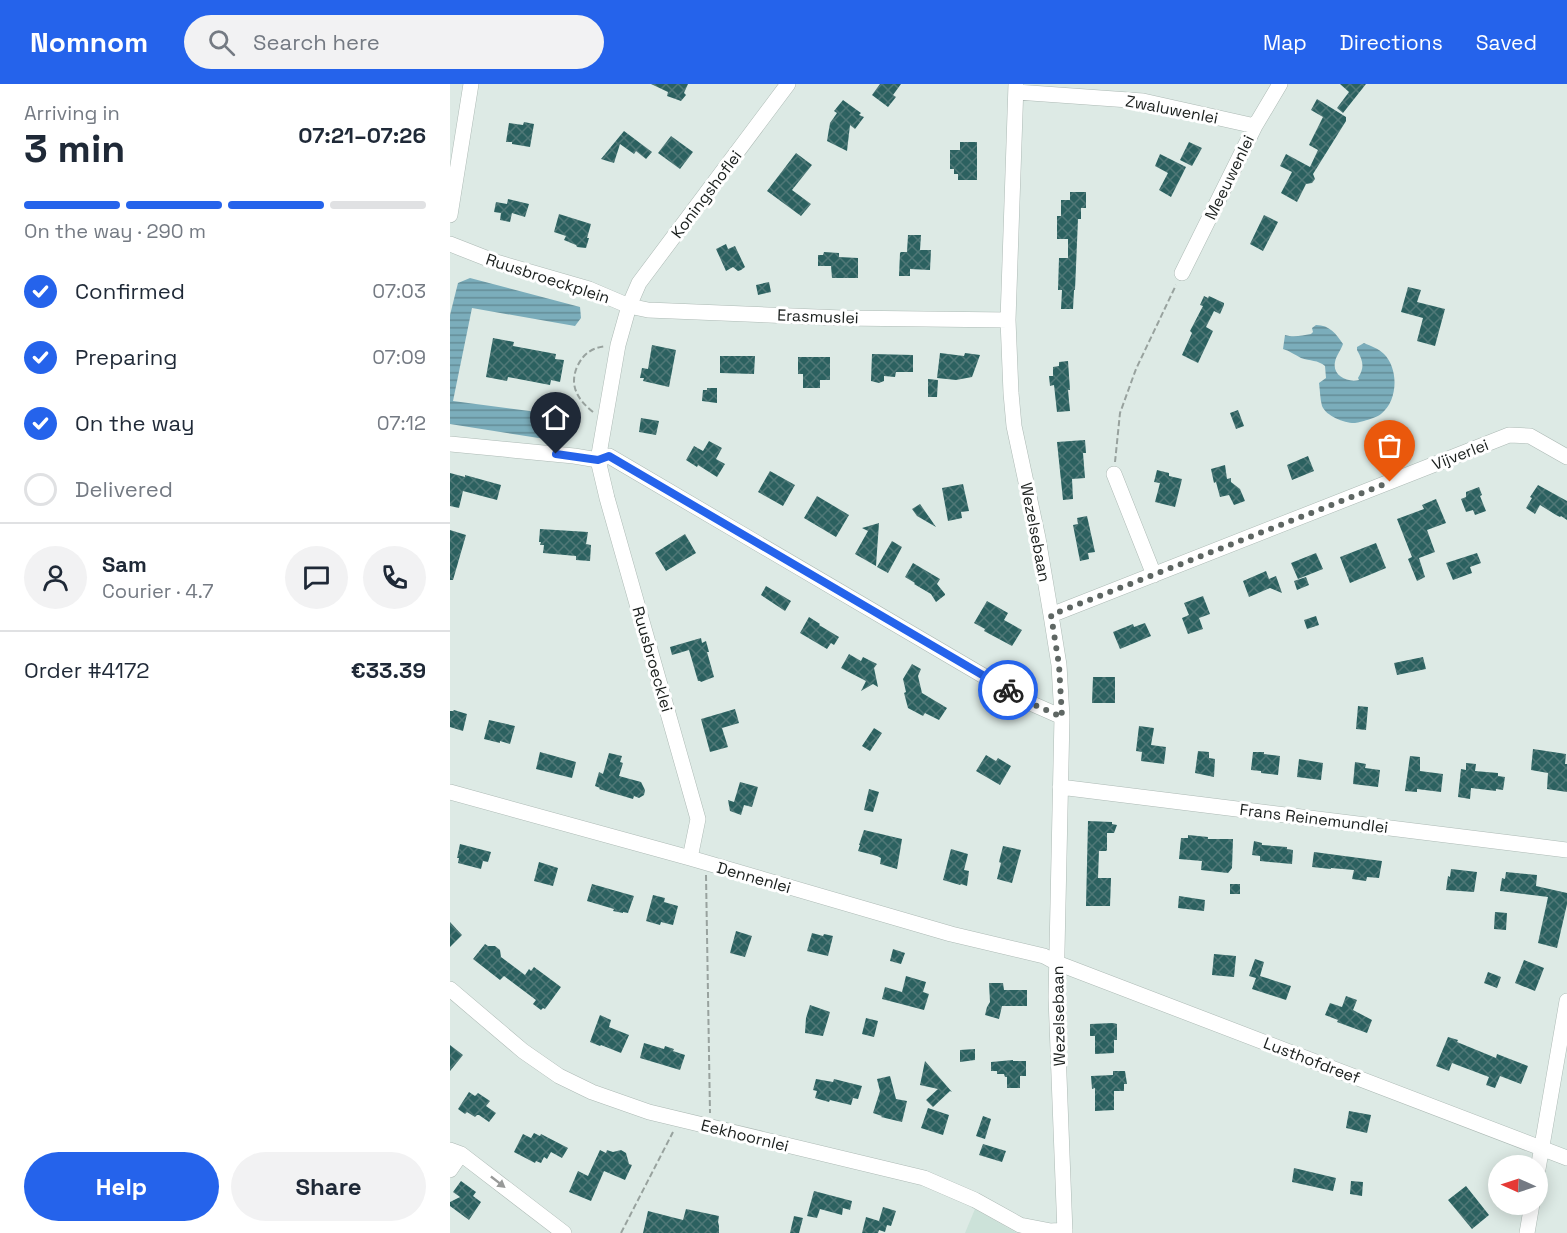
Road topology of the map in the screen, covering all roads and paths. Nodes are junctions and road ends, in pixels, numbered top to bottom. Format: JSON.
{"nodes":[{"id":1,"x":471,"y":84,"type":"edge"},
{"id":2,"x":788,"y":84,"type":"edge"},
{"id":3,"x":1280,"y":84,"type":"edge"},
{"id":4,"x":1016,"y":88,"type":"edge"},
{"id":5,"x":1255,"y":126,"type":"junction"},
{"id":6,"x":450,"y":215,"type":"edge"},
{"id":7,"x":450,"y":244,"type":"edge"},
{"id":8,"x":1182,"y":273,"type":"joint"},
{"id":9,"x":628,"y":306,"type":"junction"},
{"id":10,"x":1008,"y":320,"type":"junction"},
{"id":11,"x":618,"y":345,"type":"junction"},
{"id":12,"x":606,"y":418,"type":"junction"},
{"id":13,"x":450,"y":444,"type":"edge"},
{"id":14,"x":1567,"y":458,"type":"edge"},
{"id":15,"x":598,"y":460,"type":"junction"},
{"id":16,"x":1114,"y":474,"type":"joint"},
{"id":17,"x":1154,"y":575,"type":"junction"},
{"id":18,"x":1051,"y":615,"type":"junction"},
{"id":19,"x":1062,"y":717,"type":"junction"},
{"id":20,"x":1060,"y":787,"type":"junction"},
{"id":21,"x":450,"y":792,"type":"edge"},
{"id":22,"x":1567,"y":850,"type":"edge"},
{"id":23,"x":690,"y":858,"type":"junction"},
{"id":24,"x":706,"y":863,"type":"junction"},
{"id":25,"x":1057,"y":963,"type":"junction"},
{"id":26,"x":450,"y":988,"type":"edge"},
{"id":27,"x":1567,"y":1001,"type":"edge"},
{"id":28,"x":679,"y":1119,"type":"junction"},
{"id":29,"x":711,"y":1127,"type":"junction"},
{"id":30,"x":1541,"y":1148,"type":"junction"},
{"id":31,"x":456,"y":1152,"type":"edge"},
{"id":32,"x":1540,"y":1155,"type":"edge"},
{"id":33,"x":1567,"y":1158,"type":"edge"},
{"id":34,"x":450,"y":1170,"type":"edge"},
{"id":35,"x":1530,"y":1215,"type":"edge"},
{"id":36,"x":1065,"y":1231,"type":"edge"},
{"id":37,"x":564,"y":1233,"type":"edge"},
{"id":38,"x":621,"y":1233,"type":"edge"},
{"id":39,"x":1527,"y":1233,"type":"edge"}],
"edges":[{"from":1,"to":6,"type":"street"},
{"from":2,"to":9,"type":"street","name":"Koningshoflei"},
{"from":3,"to":5,"type":"street","name":"Meeuwenlei"},
{"from":4,"to":5,"type":"street","name":"Zwaluwenlei"},
{"from":4,"to":10,"type":"street","name":"Wezelsebaan"},
{"from":5,"to":8,"type":"street","name":"Meeuwenlei"},
{"from":7,"to":9,"type":"street","name":"Ruusbroeckplein"},
{"from":8,"to":16,"type":"path"},
{"from":9,"to":10,"type":"street","name":"Erasmuslei"},
{"from":9,"to":11,"type":"street","name":"Ruusbroeckplein"},
{"from":10,"to":18,"type":"street","name":"Wezelsebaan"},
{"from":11,"to":12,"type":"street","name":"Ruusbroeckplein"},
{"from":11,"to":12,"type":"path"},
{"from":12,"to":15,"type":"street","name":"Ruusbroeckplein"},
{"from":13,"to":15,"type":"street"},
{"from":14,"to":17,"type":"street","name":"Vijverlei"},
{"from":15,"to":19,"type":"street"},
{"from":15,"to":23,"type":"street","name":"Ruusbroecklei"},
{"from":16,"to":17,"type":"street"},
{"from":17,"to":18,"type":"street","name":"Vijverlei"},
{"from":18,"to":19,"type":"street","name":"Wezelsebaan"},
{"from":19,"to":20,"type":"street","name":"Wezelsebaan"},
{"from":20,"to":22,"type":"street","name":"Frans Reinemundlei"},
{"from":20,"to":25,"type":"street","name":"Wezelsebaan"},
{"from":21,"to":23,"type":"street","name":"Dennenlei"},
{"from":23,"to":24,"type":"street","name":"Dennenlei"},
{"from":24,"to":25,"type":"street","name":"Dennenlei"},
{"from":24,"to":29,"type":"path"},
{"from":25,"to":30,"type":"street","name":"Lusthofdreef"},
{"from":25,"to":36,"type":"street","name":"Wezelsebaan"},
{"from":26,"to":28,"type":"street","name":"Eekhoornlei"},
{"from":27,"to":30,"type":"street"},
{"from":28,"to":29,"type":"street","name":"Eekhoornlei"},
{"from":28,"to":38,"type":"path"},
{"from":29,"to":36,"type":"street","name":"Eekhoornlei"},
{"from":30,"to":32,"type":"street"},
{"from":30,"to":33,"type":"street","name":"Lusthofdreef"},
{"from":31,"to":34,"type":"street"},
{"from":31,"to":37,"type":"street","one_way":true},
{"from":35,"to":39,"type":"street"}]}
